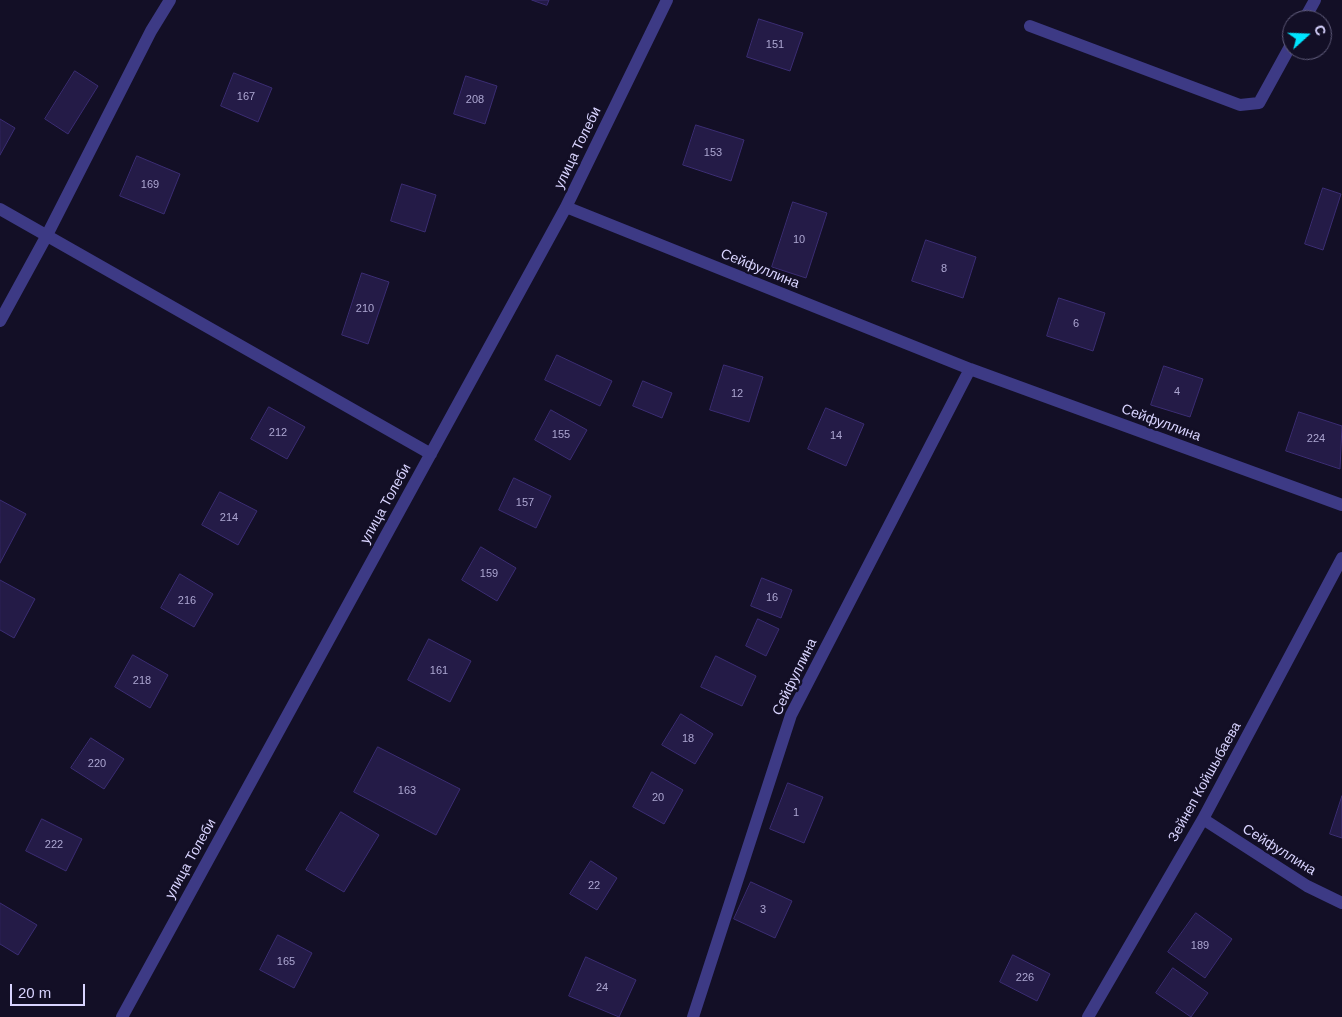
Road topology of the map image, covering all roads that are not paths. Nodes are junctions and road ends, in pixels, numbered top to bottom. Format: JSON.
{"nodes":[{"id":1,"x":170,"y":0,"type":"edge"},
{"id":2,"x":667,"y":0,"type":"edge"},
{"id":3,"x":1030,"y":26,"type":"dead end"},
{"id":4,"x":1283,"y":60,"type":"edge"},
{"id":5,"x":566,"y":208,"type":"junction"},
{"id":6,"x":0,"y":209,"type":"edge"},
{"id":7,"x":46,"y":237,"type":"junction"},
{"id":8,"x":0,"y":321,"type":"edge"},
{"id":9,"x":970,"y":369,"type":"junction"},
{"id":10,"x":431,"y":454,"type":"junction"},
{"id":11,"x":1342,"y":505,"type":"edge"},
{"id":12,"x":1342,"y":558,"type":"edge"},
{"id":13,"x":1202,"y":819,"type":"junction"},
{"id":14,"x":1342,"y":904,"type":"edge"},
{"id":15,"x":122,"y":1017,"type":"edge"},
{"id":16,"x":693,"y":1017,"type":"edge"},
{"id":17,"x":1088,"y":1017,"type":"edge"}],
"edges":[{"from":1,"to":7,"type":"street"},
{"from":2,"to":5,"type":"street","name":"улица Толеби"},
{"from":3,"to":4,"type":"street"},
{"from":5,"to":9,"type":"street","name":"Сейфуллина"},
{"from":5,"to":10,"type":"street","name":"улица Толеби"},
{"from":6,"to":7,"type":"street"},
{"from":7,"to":8,"type":"street"},
{"from":7,"to":10,"type":"street"},
{"from":9,"to":11,"type":"street","name":"Сейфуллина"},
{"from":9,"to":16,"type":"street","name":"Сейфуллина"},
{"from":10,"to":15,"type":"street","name":"улица Толеби"},
{"from":12,"to":13,"type":"street","name":"Зейнеп Койшыбаева"},
{"from":13,"to":14,"type":"street","name":"Сейфуллина"},
{"from":13,"to":17,"type":"street","name":"Зейнеп Койшыбаева"}]}
